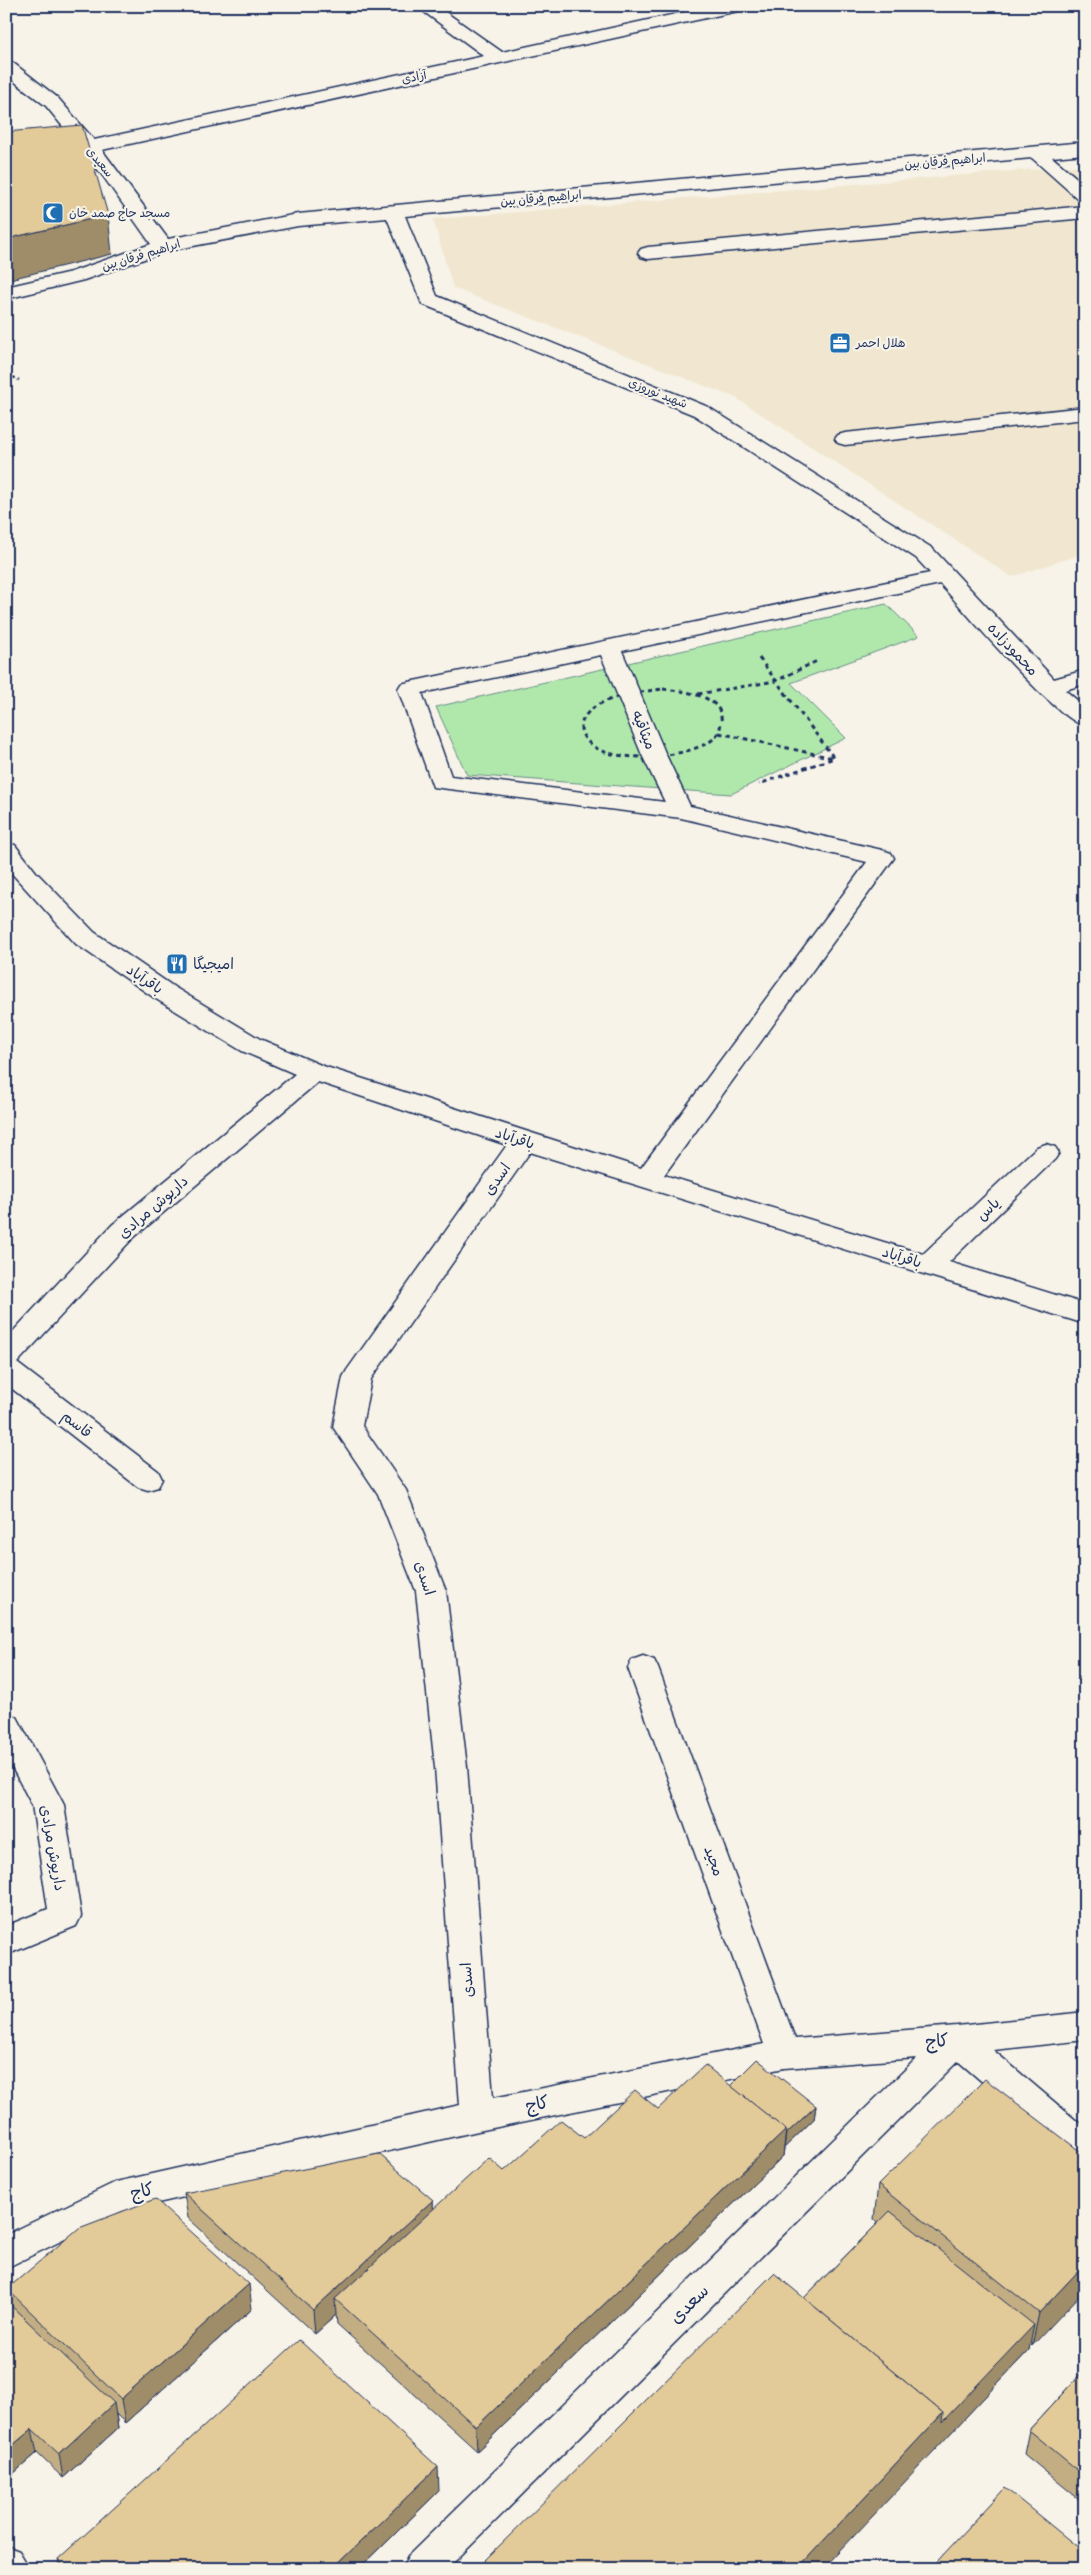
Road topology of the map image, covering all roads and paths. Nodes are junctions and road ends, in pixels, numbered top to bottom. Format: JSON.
{"nodes":[{"id":1,"x":425,"y":6,"type":"edge"},
{"id":2,"x":738,"y":6,"type":"edge"},
{"id":3,"x":499,"y":58,"type":"junction"},
{"id":4,"x":6,"y":66,"type":"edge"},
{"id":5,"x":89,"y":147,"type":"junction"},
{"id":6,"x":1085,"y":148,"type":"edge"},
{"id":7,"x":1037,"y":153,"type":"junction"},
{"id":8,"x":1085,"y":195,"type":"edge"},
{"id":9,"x":394,"y":212,"type":"junction"},
{"id":10,"x":1085,"y":212,"type":"edge"},
{"id":11,"x":163,"y":246,"type":"junction"},
{"id":12,"x":648,"y":253,"type":"dead end"},
{"id":13,"x":6,"y":294,"type":"edge"},
{"id":14,"x":6,"y":374,"type":"edge"},
{"id":15,"x":19,"y":380,"type":"dead end"},
{"id":16,"x":1085,"y":414,"type":"edge"},
{"id":17,"x":844,"y":440,"type":"dead end"},
{"id":18,"x":946,"y":576,"type":"junction"},
{"id":19,"x":731,"y":621,"type":"junction"},
{"id":20,"x":609,"y":647,"type":"junction"},
{"id":21,"x":819,"y":660,"type":"dead end"},
{"id":22,"x":1085,"y":676,"type":"edge"},
{"id":23,"x":776,"y":681,"type":"junction"},
{"id":24,"x":1049,"y":688,"type":"junction"},
{"id":25,"x":697,"y":694,"type":"dead end"},
{"id":26,"x":1085,"y":719,"type":"edge"},
{"id":27,"x":719,"y":733,"type":"dead end"},
{"id":28,"x":834,"y":758,"type":"junction"},
{"id":29,"x":681,"y":811,"type":"junction"},
{"id":30,"x":6,"y":850,"type":"edge"},
{"id":31,"x":314,"y":1072,"type":"junction"},
{"id":32,"x":524,"y":1141,"type":"junction"},
{"id":33,"x":1046,"y":1153,"type":"dead end"},
{"id":34,"x":647,"y":1179,"type":"junction"},
{"id":35,"x":929,"y":1265,"type":"junction"},
{"id":36,"x":1085,"y":1314,"type":"edge"},
{"id":37,"x":6,"y":1357,"type":"edge"},
{"id":38,"x":6,"y":1369,"type":"edge"},
{"id":39,"x":148,"y":1479,"type":"dead end"},
{"id":40,"x":643,"y":1668,"type":"dead end"},
{"id":41,"x":6,"y":1726,"type":"edge"},
{"id":42,"x":6,"y":1941,"type":"edge"},
{"id":43,"x":1085,"y":2026,"type":"edge"},
{"id":44,"x":957,"y":2040,"type":"junction"},
{"id":45,"x":784,"y":2054,"type":"junction"},
{"id":46,"x":478,"y":2116,"type":"junction"},
{"id":47,"x":1085,"y":2148,"type":"edge"},
{"id":48,"x":6,"y":2252,"type":"edge"},
{"id":49,"x":6,"y":2564,"type":"edge"},
{"id":50,"x":11,"y":2569,"type":"edge"},
{"id":51,"x":421,"y":2569,"type":"edge"}],
"edges":[{"from":1,"to":3,"type":"street"},
{"from":2,"to":3,"type":"street","name":"آزادی"},
{"from":3,"to":5,"type":"street","name":"آزادی"},
{"from":4,"to":5,"type":"street","name":"سعیدی"},
{"from":5,"to":11,"type":"street","name":"سعیدی"},
{"from":6,"to":7,"type":"street","name":"ابراهیم فرقان بین"},
{"from":7,"to":8,"type":"street"},
{"from":7,"to":9,"type":"street","name":"ابراهیم فرقان بین"},
{"from":9,"to":11,"type":"street","name":"ابراهیم فرقان بین"},
{"from":9,"to":18,"type":"street","name":"شهید نوروزی"},
{"from":10,"to":12,"type":"street"},
{"from":11,"to":13,"type":"street","name":"ابراهیم فرقان بین"},
{"from":14,"to":15,"type":"path"},
{"from":16,"to":17,"type":"street"},
{"from":18,"to":19,"type":"street"},
{"from":18,"to":24,"type":"street","name":"محمودزاده"},
{"from":19,"to":20,"type":"street"},
{"from":19,"to":23,"type":"path"},
{"from":20,"to":29,"type":"street","name":"میثاقیه"},
{"from":20,"to":29,"type":"street"},
{"from":21,"to":23,"type":"path"},
{"from":22,"to":24,"type":"street"},
{"from":23,"to":25,"type":"path"},
{"from":23,"to":28,"type":"path"},
{"from":24,"to":26,"type":"street","name":"محمودزاده"},
{"from":27,"to":28,"type":"path"},
{"from":28,"to":29,"type":"path"},
{"from":29,"to":34,"type":"street"},
{"from":30,"to":31,"type":"street","name":"باقرآباد"},
{"from":31,"to":32,"type":"street","name":"باقرآباد"},
{"from":31,"to":37,"type":"street","name":"داریوش مرادی"},
{"from":32,"to":34,"type":"street","name":"باقرآباد"},
{"from":32,"to":46,"type":"street","name":"اسدی"},
{"from":33,"to":35,"type":"street","name":"یاس"},
{"from":34,"to":35,"type":"street","name":"باقرآباد"},
{"from":35,"to":36,"type":"street","name":"باقرآباد"},
{"from":38,"to":39,"type":"street","name":"قاسم"},
{"from":40,"to":45,"type":"street","name":"مجید"},
{"from":41,"to":42,"type":"street","name":"داریوش مرادی"},
{"from":43,"to":44,"type":"street","name":"کاج"},
{"from":44,"to":45,"type":"street","name":"کاج"},
{"from":44,"to":47,"type":"street"},
{"from":44,"to":51,"type":"street","name":"سعدی"},
{"from":45,"to":46,"type":"street","name":"کاج"},
{"from":46,"to":48,"type":"street","name":"کاج"},
{"from":49,"to":50,"type":"street"}]}
